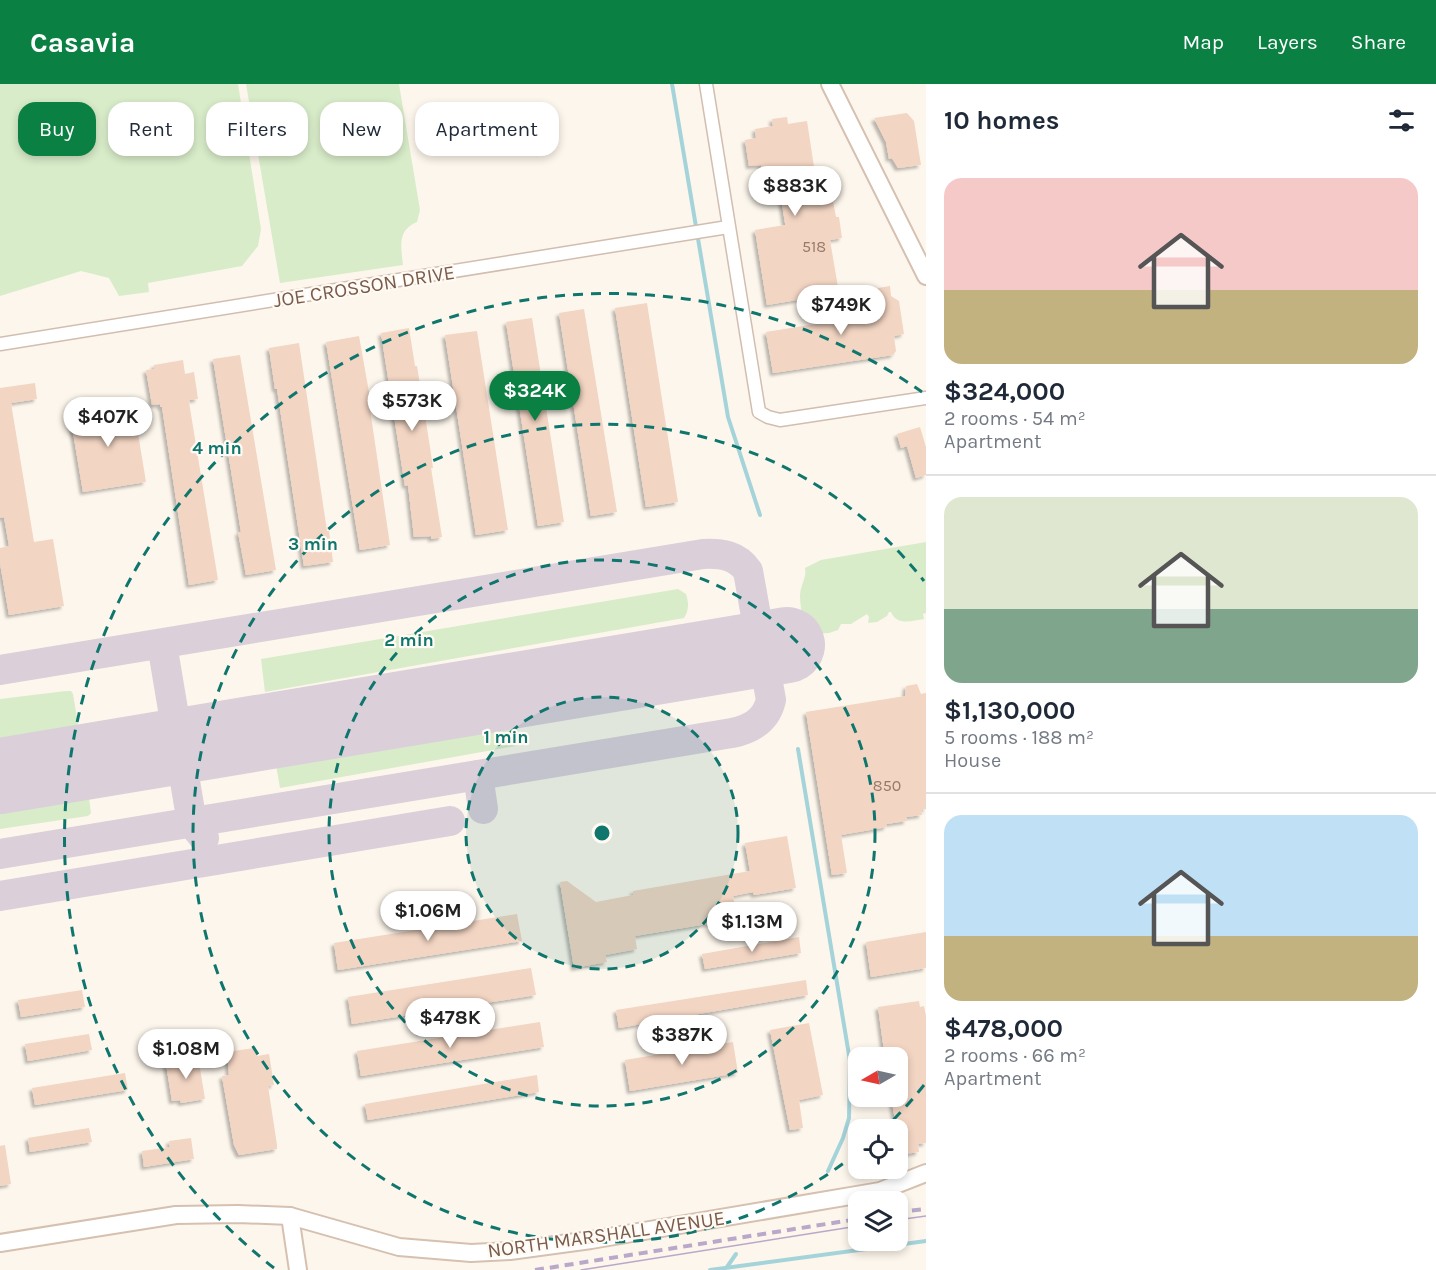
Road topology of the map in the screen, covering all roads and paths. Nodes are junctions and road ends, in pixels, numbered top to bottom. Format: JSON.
{"nodes":[{"id":1,"x":706,"y":84,"type":"edge"},
{"id":2,"x":830,"y":84,"type":"edge"},
{"id":3,"x":728,"y":227,"type":"junction"},
{"id":4,"x":926,"y":276,"type":"edge"},
{"id":5,"x":0,"y":344,"type":"edge"},
{"id":6,"x":926,"y":398,"type":"edge"},
{"id":7,"x":926,"y":1173,"type":"edge"},
{"id":8,"x":290,"y":1216,"type":"junction"},
{"id":9,"x":0,"y":1244,"type":"edge"},
{"id":10,"x":298,"y":1270,"type":"edge"}],
"edges":[{"from":1,"to":3,"type":"street"},
{"from":2,"to":4,"type":"main road"},
{"from":3,"to":5,"type":"street","name":"JOE CROSSON DRIVE"},
{"from":3,"to":6,"type":"street"},
{"from":7,"to":8,"type":"main road","name":"NORTH MARSHALL AVENUE"},
{"from":8,"to":9,"type":"main road","name":"NORTH MARSHALL AVENUE"},
{"from":8,"to":10,"type":"main road"}]}
